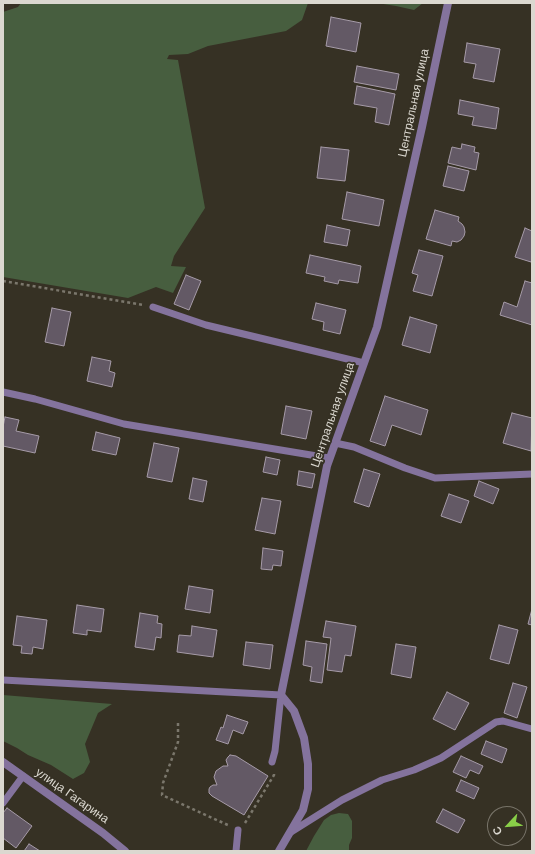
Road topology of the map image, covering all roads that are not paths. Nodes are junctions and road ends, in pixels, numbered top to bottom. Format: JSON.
{"nodes":[{"id":1,"x":448,"y":3,"type":"edge"},
{"id":2,"x":153,"y":306,"type":"road end"},
{"id":3,"x":364,"y":363,"type":"junction"},
{"id":4,"x":3,"y":392,"type":"edge"},
{"id":5,"x":335,"y":443,"type":"junction"},
{"id":6,"x":329,"y":458,"type":"junction"},
{"id":7,"x":532,"y":474,"type":"edge"},
{"id":8,"x":3,"y":680,"type":"edge"},
{"id":9,"x":281,"y":695,"type":"junction"},
{"id":10,"x":532,"y":729,"type":"edge"},
{"id":11,"x":3,"y":762,"type":"edge"},
{"id":12,"x":272,"y":762,"type":"road end"},
{"id":13,"x":23,"y":776,"type":"junction"},
{"id":14,"x":3,"y":803,"type":"edge"},
{"id":15,"x":238,"y":830,"type":"road end"},
{"id":16,"x":291,"y":832,"type":"junction"},
{"id":17,"x":126,"y":851,"type":"edge"},
{"id":18,"x":236,"y":851,"type":"edge"},
{"id":19,"x":280,"y":851,"type":"edge"}],
"edges":[{"from":1,"to":3,"type":"street","name":"Центральная улица"},
{"from":2,"to":3,"type":"lane"},
{"from":3,"to":5,"type":"street","name":"Центральная улица"},
{"from":4,"to":6,"type":"lane"},
{"from":5,"to":6,"type":"street","name":"Центральная улица"},
{"from":5,"to":7,"type":"lane"},
{"from":6,"to":9,"type":"street","name":"Центральная улица"},
{"from":8,"to":9,"type":"lane"},
{"from":9,"to":12,"type":"lane"},
{"from":9,"to":16,"type":"street"},
{"from":10,"to":16,"type":"lane"},
{"from":11,"to":13,"type":"street","name":"улица Гагарина"},
{"from":13,"to":14,"type":"lane"},
{"from":13,"to":17,"type":"street","name":"улица Гагарина"},
{"from":15,"to":18,"type":"lane"},
{"from":16,"to":19,"type":"street"}]}
